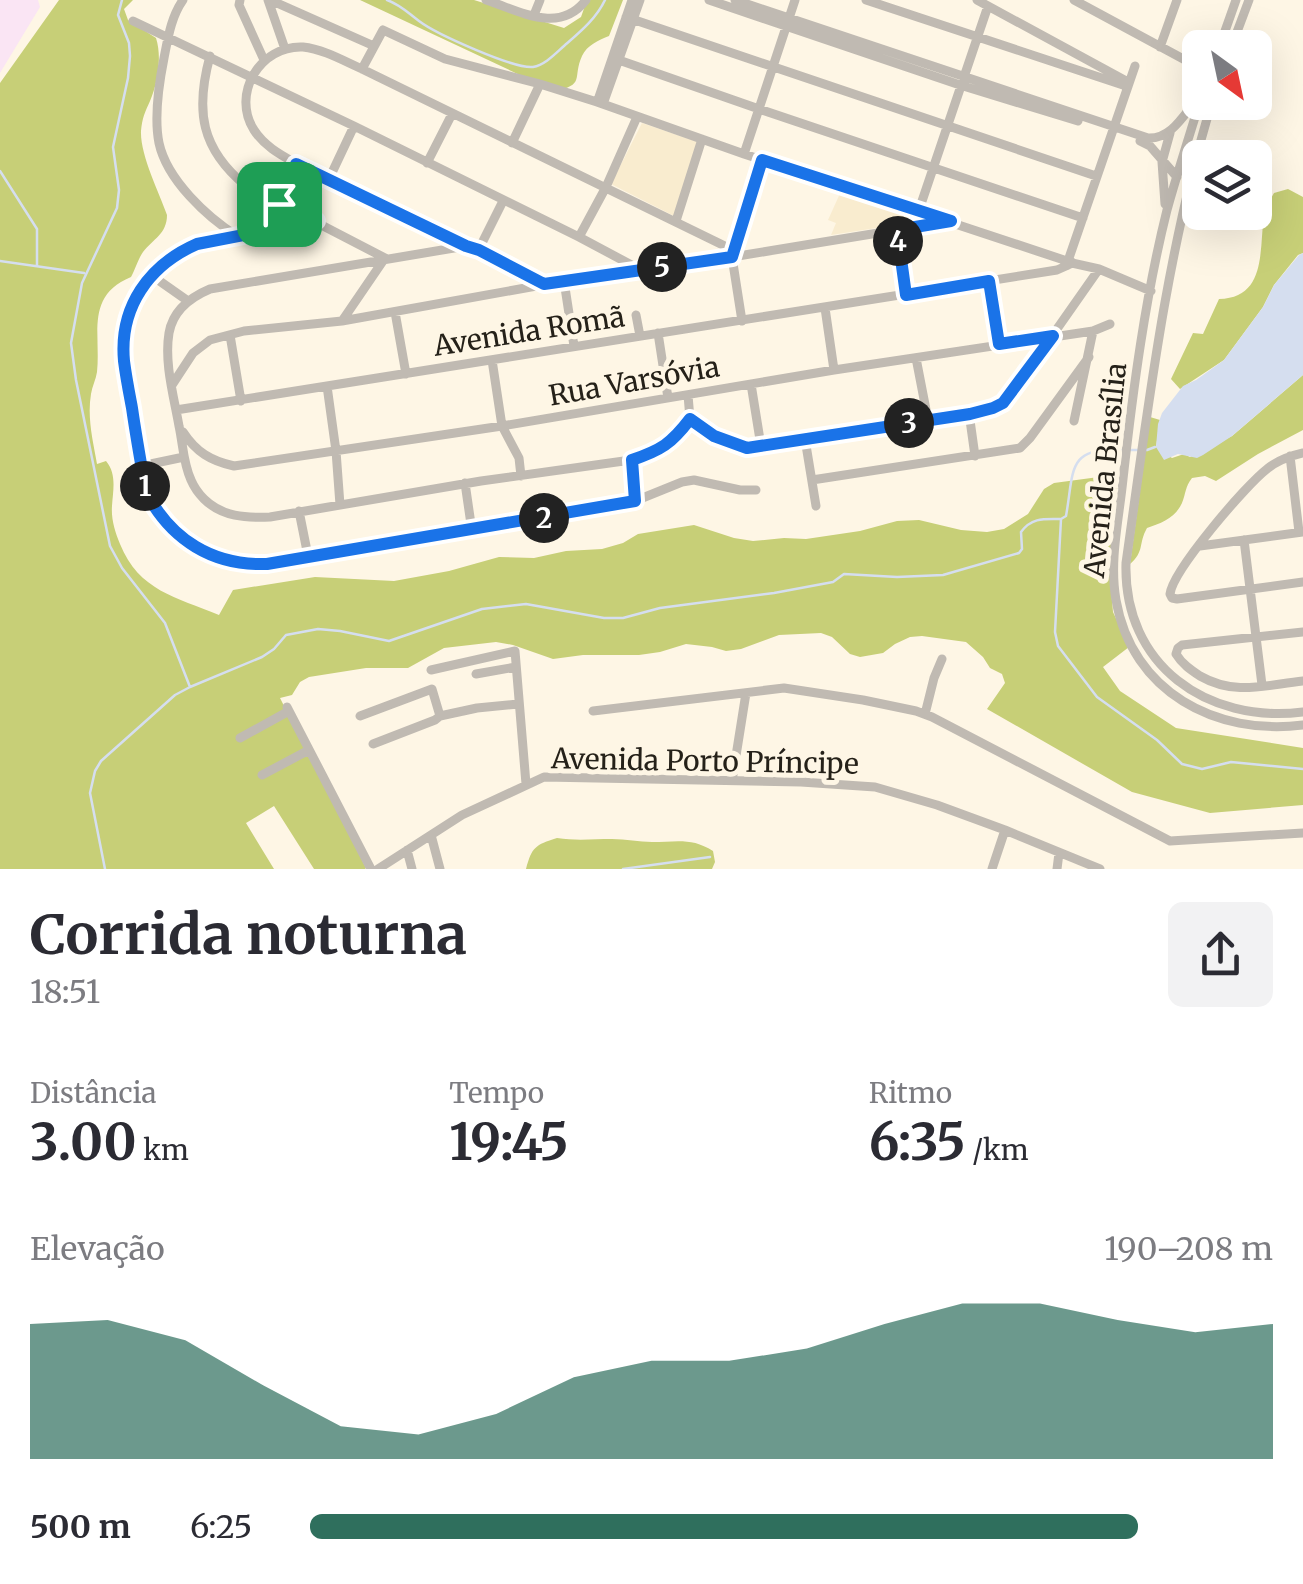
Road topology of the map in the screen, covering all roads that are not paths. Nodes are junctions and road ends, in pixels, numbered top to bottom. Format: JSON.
{"nodes":[{"id":1,"x":183,"y":0,"type":"edge"},
{"id":2,"x":240,"y":0,"type":"edge"},
{"id":3,"x":269,"y":0,"type":"edge"},
{"id":4,"x":540,"y":0,"type":"edge"},
{"id":5,"x":586,"y":0,"type":"edge"},
{"id":6,"x":632,"y":0,"type":"edge"},
{"id":7,"x":640,"y":0,"type":"edge"},
{"id":8,"x":709,"y":0,"type":"edge"},
{"id":9,"x":735,"y":0,"type":"edge"},
{"id":10,"x":795,"y":0,"type":"edge"},
{"id":11,"x":866,"y":0,"type":"edge"},
{"id":12,"x":976,"y":0,"type":"edge"},
{"id":13,"x":1074,"y":0,"type":"edge"},
{"id":14,"x":1177,"y":0,"type":"edge"},
{"id":15,"x":1236,"y":0,"type":"edge"},
{"id":16,"x":1249,"y":0,"type":"edge"},
{"id":17,"x":491,"y":1,"type":"edge"},
{"id":18,"x":988,"y":6,"type":"junction"},
{"id":19,"x":534,"y":15,"type":"junction"},
{"id":20,"x":630,"y":18,"type":"junction"},
{"id":21,"x":133,"y":21,"type":"dead end"},
{"id":22,"x":788,"y":22,"type":"junction"},
{"id":23,"x":1225,"y":30,"type":"edge"},
{"id":24,"x":1238,"y":30,"type":"edge"},
{"id":25,"x":168,"y":37,"type":"junction"},
{"id":26,"x":976,"y":38,"type":"junction"},
{"id":27,"x":1059,"y":45,"type":"junction"},
{"id":28,"x":374,"y":46,"type":"junction"},
{"id":29,"x":1160,"y":46,"type":"junction"},
{"id":30,"x":285,"y":49,"type":"junction"},
{"id":31,"x":210,"y":56,"type":"junction"},
{"id":32,"x":1182,"y":58,"type":"edge"},
{"id":33,"x":616,"y":59,"type":"junction"},
{"id":34,"x":264,"y":60,"type":"junction"},
{"id":35,"x":1091,"y":63,"type":"junction"},
{"id":36,"x":1054,"y":64,"type":"junction"},
{"id":37,"x":1077,"y":64,"type":"junction"},
{"id":38,"x":774,"y":66,"type":"junction"},
{"id":39,"x":1135,"y":66,"type":"dead end"},
{"id":40,"x":362,"y":69,"type":"junction"},
{"id":41,"x":1086,"y":74,"type":"junction"},
{"id":42,"x":252,"y":76,"type":"junction"},
{"id":43,"x":962,"y":81,"type":"junction"},
{"id":44,"x":540,"y":84,"type":"junction"},
{"id":45,"x":1127,"y":84,"type":"junction"},
{"id":46,"x":600,"y":103,"type":"junction"},
{"id":47,"x":759,"y":109,"type":"junction"},
{"id":48,"x":452,"y":114,"type":"junction"},
{"id":49,"x":637,"y":117,"type":"junction"},
{"id":50,"x":1182,"y":118,"type":"edge"},
{"id":51,"x":1193,"y":120,"type":"edge"},
{"id":52,"x":948,"y":125,"type":"junction"},
{"id":53,"x":354,"y":126,"type":"junction"},
{"id":54,"x":1112,"y":128,"type":"junction"},
{"id":55,"x":1170,"y":132,"type":"junction"},
{"id":56,"x":702,"y":139,"type":"junction"},
{"id":57,"x":512,"y":144,"type":"junction"},
{"id":58,"x":744,"y":154,"type":"junction"},
{"id":59,"x":762,"y":160,"type":"junction"},
{"id":60,"x":1162,"y":162,"type":"junction"},
{"id":61,"x":428,"y":163,"type":"junction"},
{"id":62,"x":296,"y":164,"type":"junction"},
{"id":63,"x":934,"y":166,"type":"junction"},
{"id":64,"x":1096,"y":176,"type":"junction"},
{"id":65,"x":1176,"y":177,"type":"junction"},
{"id":66,"x":1182,"y":178,"type":"edge"},
{"id":67,"x":328,"y":179,"type":"junction"},
{"id":68,"x":606,"y":187,"type":"junction"},
{"id":69,"x":503,"y":201,"type":"junction"},
{"id":70,"x":279,"y":204,"type":"junction"},
{"id":71,"x":919,"y":210,"type":"junction"},
{"id":72,"x":1182,"y":212,"type":"edge"},
{"id":73,"x":1166,"y":214,"type":"junction"},
{"id":74,"x":1083,"y":218,"type":"junction"},
{"id":75,"x":316,"y":221,"type":"junction"},
{"id":76,"x":676,"y":221,"type":"junction"},
{"id":77,"x":951,"y":221,"type":"junction"},
{"id":78,"x":897,"y":230,"type":"junction"},
{"id":79,"x":237,"y":236,"type":"junction"},
{"id":80,"x":579,"y":237,"type":"junction"},
{"id":81,"x":466,"y":246,"type":"junction"},
{"id":82,"x":479,"y":250,"type":"junction"},
{"id":83,"x":733,"y":253,"type":"junction"},
{"id":84,"x":385,"y":258,"type":"junction"},
{"id":85,"x":1068,"y":262,"type":"junction"},
{"id":86,"x":1100,"y":269,"type":"junction"},
{"id":87,"x":642,"y":270,"type":"junction"},
{"id":88,"x":152,"y":275,"type":"junction"},
{"id":89,"x":564,"y":281,"type":"junction"},
{"id":90,"x":989,"y":281,"type":"junction"},
{"id":91,"x":544,"y":284,"type":"junction"},
{"id":92,"x":1151,"y":291,"type":"junction"},
{"id":93,"x":906,"y":295,"type":"junction"},
{"id":94,"x":188,"y":301,"type":"junction"},
{"id":95,"x":825,"y":308,"type":"junction"},
{"id":96,"x":395,"y":312,"type":"junction"},
{"id":97,"x":636,"y":315,"type":"dead end"},
{"id":98,"x":742,"y":321,"type":"junction"},
{"id":99,"x":342,"y":322,"type":"junction"},
{"id":100,"x":1110,"y":324,"type":"dead end"},
{"id":101,"x":1093,"y":331,"type":"junction"},
{"id":102,"x":658,"y":333,"type":"junction"},
{"id":103,"x":230,"y":335,"type":"junction"},
{"id":104,"x":640,"y":336,"type":"junction"},
{"id":105,"x":1053,"y":336,"type":"junction"},
{"id":106,"x":999,"y":344,"type":"junction"},
{"id":107,"x":574,"y":346,"type":"junction"},
{"id":108,"x":916,"y":358,"type":"junction"},
{"id":109,"x":1089,"y":358,"type":"junction"},
{"id":110,"x":492,"y":360,"type":"junction"},
{"id":111,"x":834,"y":370,"type":"junction"},
{"id":112,"x":406,"y":374,"type":"junction"},
{"id":113,"x":750,"y":384,"type":"junction"},
{"id":114,"x":172,"y":385,"type":"junction"},
{"id":115,"x":327,"y":386,"type":"junction"},
{"id":116,"x":688,"y":395,"type":"junction"},
{"id":117,"x":668,"y":398,"type":"junction"},
{"id":118,"x":241,"y":400,"type":"junction"},
{"id":119,"x":176,"y":410,"type":"junction"},
{"id":120,"x":970,"y":414,"type":"junction"},
{"id":121,"x":690,"y":419,"type":"junction"},
{"id":122,"x":928,"y":420,"type":"junction"},
{"id":123,"x":1074,"y":421,"type":"dead end"},
{"id":124,"x":502,"y":426,"type":"junction"},
{"id":125,"x":180,"y":427,"type":"junction"},
{"id":126,"x":805,"y":439,"type":"junction"},
{"id":127,"x":761,"y":446,"type":"junction"},
{"id":128,"x":336,"y":451,"type":"junction"},
{"id":129,"x":1303,"y":453,"type":"edge"},
{"id":130,"x":975,"y":456,"type":"junction"},
{"id":131,"x":1290,"y":456,"type":"junction"},
{"id":132,"x":184,"y":457,"type":"junction"},
{"id":133,"x":519,"y":458,"type":"junction"},
{"id":134,"x":632,"y":460,"type":"junction"},
{"id":135,"x":141,"y":466,"type":"junction"},
{"id":136,"x":542,"y":473,"type":"junction"},
{"id":137,"x":521,"y":476,"type":"junction"},
{"id":138,"x":812,"y":480,"type":"junction"},
{"id":139,"x":464,"y":483,"type":"junction"},
{"id":140,"x":756,"y":490,"type":"dead end"},
{"id":141,"x":635,"y":501,"type":"junction"},
{"id":142,"x":340,"y":505,"type":"junction"},
{"id":143,"x":816,"y":506,"type":"dead end"},
{"id":144,"x":299,"y":511,"type":"junction"},
{"id":145,"x":472,"y":530,"type":"junction"},
{"id":146,"x":1301,"y":532,"type":"edge"},
{"id":147,"x":1244,"y":540,"type":"junction"},
{"id":148,"x":1200,"y":546,"type":"junction"},
{"id":149,"x":308,"y":556,"type":"junction"},
{"id":150,"x":1303,"y":582,"type":"edge"},
{"id":151,"x":1250,"y":588,"type":"junction"},
{"id":152,"x":1303,"y":632,"type":"edge"},
{"id":153,"x":1256,"y":638,"type":"junction"},
{"id":154,"x":942,"y":659,"type":"dead end"},
{"id":155,"x":516,"y":667,"type":"junction"},
{"id":156,"x":431,"y":670,"type":"dead end"},
{"id":157,"x":476,"y":674,"type":"dead end"},
{"id":158,"x":1303,"y":681,"type":"edge"},
{"id":159,"x":1262,"y":686,"type":"junction"},
{"id":160,"x":746,"y":693,"type":"junction"},
{"id":161,"x":518,"y":704,"type":"junction"},
{"id":162,"x":593,"y":711,"type":"dead end"},
{"id":163,"x":1303,"y":712,"type":"edge"},
{"id":164,"x":925,"y":714,"type":"junction"},
{"id":165,"x":360,"y":716,"type":"dead end"},
{"id":166,"x":440,"y":716,"type":"junction"},
{"id":167,"x":1303,"y":725,"type":"edge"},
{"id":168,"x":240,"y":738,"type":"dead end"},
{"id":169,"x":372,"y":744,"type":"dead end"},
{"id":170,"x":309,"y":750,"type":"junction"},
{"id":171,"x":262,"y":775,"type":"dead end"},
{"id":172,"x":732,"y":781,"type":"junction"},
{"id":173,"x":526,"y":784,"type":"junction"},
{"id":174,"x":1005,"y":830,"type":"junction"},
{"id":175,"x":1303,"y":833,"type":"edge"},
{"id":176,"x":431,"y":834,"type":"junction"},
{"id":177,"x":408,"y":850,"type":"junction"},
{"id":178,"x":1059,"y":852,"type":"junction"},
{"id":179,"x":375,"y":869,"type":"edge"},
{"id":180,"x":412,"y":869,"type":"edge"},
{"id":181,"x":440,"y":869,"type":"edge"},
{"id":182,"x":992,"y":869,"type":"edge"},
{"id":183,"x":1057,"y":869,"type":"edge"},
{"id":184,"x":1100,"y":869,"type":"edge"}],
"edges":[{"from":1,"to":25,"type":"street"},
{"from":2,"to":34,"type":"street"},
{"from":3,"to":28,"type":"street"},
{"from":3,"to":30,"type":"street"},
{"from":4,"to":19,"type":"street"},
{"from":5,"to":19,"type":"street"},
{"from":6,"to":20,"type":"street"},
{"from":7,"to":20,"type":"street"},
{"from":8,"to":22,"type":"street"},
{"from":9,"to":22,"type":"street"},
{"from":10,"to":22,"type":"street"},
{"from":11,"to":26,"type":"street"},
{"from":12,"to":18,"type":"street"},
{"from":13,"to":29,"type":"street"},
{"from":14,"to":29,"type":"street"},
{"from":15,"to":23,"type":"street"},
{"from":16,"to":24,"type":"street"},
{"from":17,"to":19,"type":"street"},
{"from":18,"to":26,"type":"street"},
{"from":18,"to":27,"type":"street"},
{"from":20,"to":33,"type":"street"},
{"from":20,"to":38,"type":"street"},
{"from":21,"to":25,"type":"street"},
{"from":22,"to":38,"type":"street"},
{"from":22,"to":43,"type":"street"},
{"from":25,"to":31,"type":"street"},
{"from":25,"to":79,"type":"street"},
{"from":26,"to":36,"type":"street"},
{"from":26,"to":43,"type":"street"},
{"from":27,"to":35,"type":"street"},
{"from":27,"to":37,"type":"street"},
{"from":28,"to":40,"type":"street"},
{"from":28,"to":44,"type":"street"},
{"from":29,"to":32,"type":"street"},
{"from":30,"to":34,"type":"street"},
{"from":30,"to":40,"type":"street"},
{"from":31,"to":42,"type":"street"},
{"from":31,"to":70,"type":"street"},
{"from":33,"to":46,"type":"street"},
{"from":33,"to":47,"type":"street"},
{"from":34,"to":42,"type":"street"},
{"from":35,"to":37,"type":"street"},
{"from":35,"to":41,"type":"street"},
{"from":35,"to":45,"type":"street"},
{"from":36,"to":37,"type":"street"},
{"from":36,"to":41,"type":"street"},
{"from":37,"to":41,"type":"street"},
{"from":38,"to":47,"type":"street"},
{"from":38,"to":52,"type":"street"},
{"from":39,"to":45,"type":"street"},
{"from":40,"to":48,"type":"street"},
{"from":41,"to":45,"type":"street"},
{"from":42,"to":53,"type":"street"},
{"from":42,"to":62,"type":"street"},
{"from":43,"to":52,"type":"street"},
{"from":43,"to":54,"type":"street"},
{"from":44,"to":46,"type":"street"},
{"from":44,"to":57,"type":"street"},
{"from":45,"to":54,"type":"street"},
{"from":46,"to":49,"type":"street"},
{"from":47,"to":58,"type":"street"},
{"from":47,"to":63,"type":"street"},
{"from":48,"to":57,"type":"street"},
{"from":48,"to":61,"type":"street"},
{"from":49,"to":56,"type":"street"},
{"from":49,"to":68,"type":"street"},
{"from":50,"to":55,"type":"street"},
{"from":51,"to":65,"type":"street","name":"Avenida Brasília"},
{"from":52,"to":63,"type":"street"},
{"from":52,"to":64,"type":"street"},
{"from":53,"to":61,"type":"street"},
{"from":53,"to":67,"type":"street"},
{"from":54,"to":55,"type":"street"},
{"from":54,"to":60,"type":"street"},
{"from":54,"to":64,"type":"street"},
{"from":55,"to":60,"type":"street"},
{"from":56,"to":58,"type":"street"},
{"from":56,"to":76,"type":"street"},
{"from":57,"to":68,"type":"street"},
{"from":58,"to":59,"type":"street"},
{"from":59,"to":71,"type":"street"},
{"from":59,"to":83,"type":"street"},
{"from":60,"to":65,"type":"street"},
{"from":60,"to":73,"type":"street"},
{"from":61,"to":69,"type":"street"},
{"from":62,"to":67,"type":"street"},
{"from":62,"to":70,"type":"street"},
{"from":63,"to":71,"type":"street"},
{"from":63,"to":74,"type":"street"},
{"from":64,"to":74,"type":"street"},
{"from":65,"to":66,"type":"street"},
{"from":65,"to":73,"type":"street","name":"Avenida Brasília"},
{"from":67,"to":81,"type":"street"},
{"from":68,"to":76,"type":"street"},
{"from":68,"to":80,"type":"street"},
{"from":69,"to":80,"type":"street"},
{"from":69,"to":82,"type":"street"},
{"from":70,"to":75,"type":"street"},
{"from":71,"to":77,"type":"street"},
{"from":72,"to":163,"type":"street","name":"Avenida Brasília"},
{"from":73,"to":92,"type":"street","name":"Avenida Brasília"},
{"from":74,"to":85,"type":"street"},
{"from":75,"to":79,"type":"street"},
{"from":75,"to":84,"type":"street"},
{"from":76,"to":83,"type":"street"},
{"from":77,"to":78,"type":"street"},
{"from":77,"to":85,"type":"street"},
{"from":78,"to":83,"type":"street"},
{"from":78,"to":93,"type":"street"},
{"from":79,"to":88,"type":"street"},
{"from":80,"to":87,"type":"street"},
{"from":81,"to":82,"type":"street"},
{"from":81,"to":84,"type":"street"},
{"from":82,"to":91,"type":"street"},
{"from":83,"to":87,"type":"street"},
{"from":83,"to":98,"type":"street"},
{"from":84,"to":94,"type":"street"},
{"from":84,"to":99,"type":"street"},
{"from":85,"to":86,"type":"street"},
{"from":85,"to":90,"type":"street","name":"Avenida Romã"},
{"from":86,"to":92,"type":"street"},
{"from":86,"to":105,"type":"street"},
{"from":87,"to":89,"type":"street"},
{"from":88,"to":94,"type":"street"},
{"from":88,"to":135,"type":"street"},
{"from":89,"to":91,"type":"street"},
{"from":89,"to":107,"type":"street"},
{"from":90,"to":93,"type":"street","name":"Avenida Romã"},
{"from":90,"to":106,"type":"street"},
{"from":91,"to":96,"type":"street"},
{"from":92,"to":167,"type":"street","name":"Avenida Brasília"},
{"from":93,"to":95,"type":"street","name":"Avenida Romã"},
{"from":94,"to":114,"type":"street"},
{"from":95,"to":98,"type":"street","name":"Avenida Romã"},
{"from":95,"to":111,"type":"street"},
{"from":96,"to":99,"type":"street"},
{"from":96,"to":112,"type":"street"},
{"from":97,"to":104,"type":"street"},
{"from":98,"to":102,"type":"street","name":"Avenida Romã"},
{"from":99,"to":103,"type":"street"},
{"from":100,"to":101,"type":"street","name":"Rua Varsóvia"},
{"from":101,"to":105,"type":"street","name":"Rua Varsóvia"},
{"from":101,"to":109,"type":"street"},
{"from":102,"to":104,"type":"street","name":"Avenida Romã"},
{"from":102,"to":117,"type":"street"},
{"from":103,"to":114,"type":"street"},
{"from":103,"to":118,"type":"street"},
{"from":104,"to":107,"type":"street","name":"Avenida Romã"},
{"from":105,"to":106,"type":"street","name":"Rua Varsóvia"},
{"from":105,"to":120,"type":"street"},
{"from":106,"to":108,"type":"street","name":"Rua Varsóvia"},
{"from":107,"to":110,"type":"street","name":"Avenida Romã"},
{"from":108,"to":111,"type":"street","name":"Rua Varsóvia"},
{"from":108,"to":122,"type":"street"},
{"from":109,"to":123,"type":"street"},
{"from":109,"to":130,"type":"street"},
{"from":110,"to":112,"type":"street","name":"Avenida Romã"},
{"from":110,"to":124,"type":"street"},
{"from":111,"to":113,"type":"street","name":"Rua Varsóvia"},
{"from":112,"to":115,"type":"street","name":"Avenida Romã"},
{"from":113,"to":116,"type":"street","name":"Rua Varsóvia"},
{"from":113,"to":127,"type":"street"},
{"from":114,"to":119,"type":"street"},
{"from":115,"to":118,"type":"street","name":"Avenida Romã"},
{"from":115,"to":128,"type":"street"},
{"from":116,"to":117,"type":"street","name":"Rua Varsóvia"},
{"from":116,"to":121,"type":"street"},
{"from":117,"to":124,"type":"street","name":"Rua Varsóvia"},
{"from":118,"to":119,"type":"street","name":"Avenida Romã"},
{"from":119,"to":125,"type":"street"},
{"from":120,"to":122,"type":"street"},
{"from":120,"to":130,"type":"street"},
{"from":121,"to":127,"type":"street"},
{"from":121,"to":134,"type":"street"},
{"from":122,"to":126,"type":"street"},
{"from":124,"to":128,"type":"street","name":"Rua Varsóvia"},
{"from":124,"to":133,"type":"street"},
{"from":125,"to":128,"type":"street","name":"Rua Varsóvia"},
{"from":125,"to":132,"type":"street"},
{"from":126,"to":127,"type":"street"},
{"from":126,"to":138,"type":"street"},
{"from":128,"to":142,"type":"street"},
{"from":129,"to":131,"type":"street"},
{"from":130,"to":138,"type":"street"},
{"from":131,"to":146,"type":"street"},
{"from":131,"to":148,"type":"street"},
{"from":132,"to":135,"type":"street"},
{"from":132,"to":144,"type":"street"},
{"from":133,"to":136,"type":"street"},
{"from":133,"to":137,"type":"street"},
{"from":134,"to":136,"type":"street"},
{"from":134,"to":141,"type":"street"},
{"from":135,"to":149,"type":"street"},
{"from":136,"to":137,"type":"street"},
{"from":137,"to":139,"type":"street"},
{"from":138,"to":143,"type":"street"},
{"from":139,"to":142,"type":"street"},
{"from":139,"to":145,"type":"street"},
{"from":140,"to":141,"type":"street"},
{"from":141,"to":145,"type":"street"},
{"from":142,"to":144,"type":"street"},
{"from":144,"to":149,"type":"street"},
{"from":145,"to":149,"type":"street"},
{"from":146,"to":147,"type":"street"},
{"from":147,"to":148,"type":"street"},
{"from":147,"to":151,"type":"street"},
{"from":148,"to":151,"type":"street"},
{"from":150,"to":151,"type":"street"},
{"from":151,"to":153,"type":"street"},
{"from":152,"to":153,"type":"street"},
{"from":153,"to":159,"type":"street"},
{"from":153,"to":159,"type":"street"},
{"from":154,"to":164,"type":"street"},
{"from":155,"to":156,"type":"street"},
{"from":155,"to":157,"type":"street"},
{"from":155,"to":161,"type":"street"},
{"from":158,"to":159,"type":"street"},
{"from":160,"to":162,"type":"street"},
{"from":160,"to":164,"type":"street"},
{"from":160,"to":172,"type":"street"},
{"from":161,"to":166,"type":"street"},
{"from":161,"to":173,"type":"street"},
{"from":164,"to":175,"type":"street"},
{"from":165,"to":166,"type":"street"},
{"from":166,"to":169,"type":"street"},
{"from":168,"to":170,"type":"street"},
{"from":170,"to":171,"type":"street"},
{"from":170,"to":179,"type":"street"},
{"from":172,"to":173,"type":"street","name":"Avenida Porto Príncipe"},
{"from":172,"to":174,"type":"street","name":"Avenida Porto Príncipe"},
{"from":173,"to":176,"type":"street","name":"Avenida Porto Príncipe"},
{"from":174,"to":178,"type":"street","name":"Avenida Porto Príncipe"},
{"from":174,"to":182,"type":"street"},
{"from":176,"to":177,"type":"street","name":"Avenida Porto Príncipe"},
{"from":176,"to":181,"type":"street"},
{"from":177,"to":179,"type":"street","name":"Avenida Porto Príncipe"},
{"from":177,"to":180,"type":"street"},
{"from":178,"to":183,"type":"street"},
{"from":178,"to":184,"type":"street","name":"Avenida Porto Príncipe"}]}
